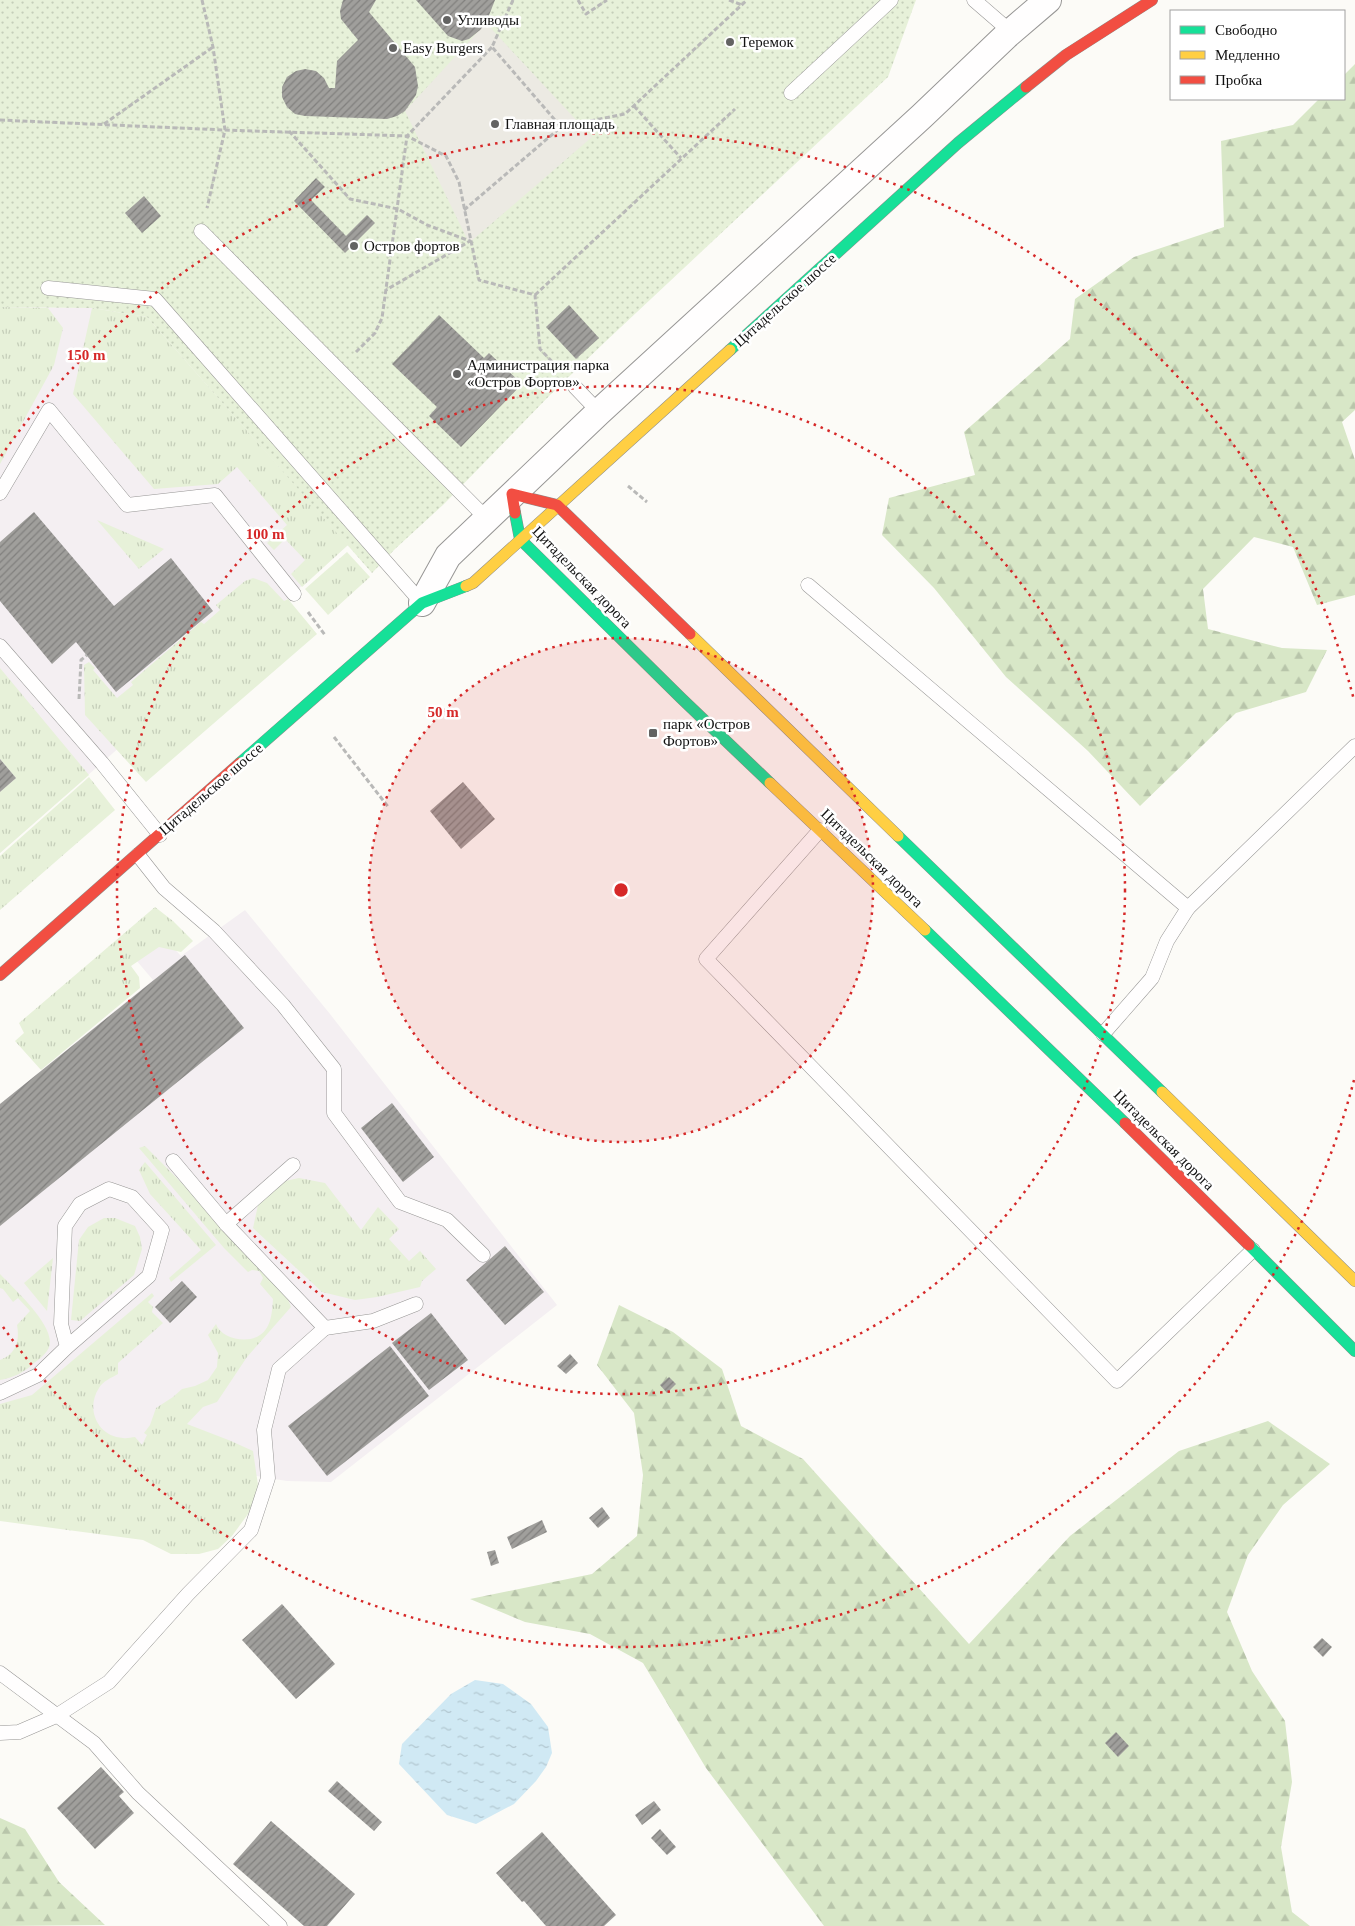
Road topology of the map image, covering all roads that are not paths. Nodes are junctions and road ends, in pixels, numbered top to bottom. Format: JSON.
{"nodes":[{"id":1,"x":891,"y":0,"type":"edge"},
{"id":2,"x":974,"y":0,"type":"edge"},
{"id":3,"x":1048,"y":0,"type":"edge"},
{"id":4,"x":1152,"y":0,"type":"edge"},
{"id":5,"x":1011,"y":32,"type":"junction"},
{"id":6,"x":791,"y":93,"type":"dead end"},
{"id":7,"x":201,"y":231,"type":"road end"},
{"id":8,"x":48,"y":288,"type":"dead end"},
{"id":9,"x":576,"y":387,"type":"road end"},
{"id":10,"x":598,"y":412,"type":"junction"},
{"id":11,"x":0,"y":493,"type":"edge"},
{"id":12,"x":512,"y":494,"type":"junction"},
{"id":13,"x":557,"y":505,"type":"junction"},
{"id":14,"x":487,"y":519,"type":"junction"},
{"id":15,"x":520,"y":539,"type":"junction"},
{"id":16,"x":808,"y":584,"type":"dead end"},
{"id":17,"x":294,"y":594,"type":"dead end"},
{"id":18,"x":422,"y":603,"type":"junction"},
{"id":19,"x":0,"y":646,"type":"edge"},
{"id":20,"x":1355,"y":746,"type":"edge"},
{"id":21,"x":820,"y":830,"type":"junction"},
{"id":22,"x":160,"y":835,"type":"junction"},
{"id":23,"x":138,"y":855,"type":"junction"},
{"id":24,"x":1188,"y":908,"type":"junction"},
{"id":25,"x":0,"y":975,"type":"edge"},
{"id":26,"x":1103,"y":1034,"type":"junction"},
{"id":27,"x":173,"y":1161,"type":"dead end"},
{"id":28,"x":293,"y":1165,"type":"dead end"},
{"id":29,"x":226,"y":1224,"type":"junction"},
{"id":30,"x":1253,"y":1250,"type":"junction"},
{"id":31,"x":483,"y":1255,"type":"dead end"},
{"id":32,"x":1355,"y":1282,"type":"edge"},
{"id":33,"x":416,"y":1304,"type":"dead end"},
{"id":34,"x":325,"y":1328,"type":"junction"},
{"id":35,"x":67,"y":1347,"type":"junction"},
{"id":36,"x":1355,"y":1351,"type":"edge"},
{"id":37,"x":0,"y":1393,"type":"edge"},
{"id":38,"x":0,"y":1673,"type":"edge"},
{"id":39,"x":56,"y":1716,"type":"junction"},
{"id":40,"x":0,"y":1733,"type":"edge"},
{"id":41,"x":280,"y":1926,"type":"edge"}],
"edges":[{"from":1,"to":6,"type":"lane"},
{"from":2,"to":5,"type":"lane"},
{"from":3,"to":5,"type":"street","name":"Цитадельское шоссе"},
{"from":4,"to":13,"type":"street","name":"Цитадельское шоссе"},
{"from":5,"to":10,"type":"street","name":"Цитадельское шоссе"},
{"from":7,"to":14,"type":"lane"},
{"from":8,"to":18,"type":"lane"},
{"from":9,"to":10,"type":"lane"},
{"from":10,"to":12,"type":"street","name":"Цитадельское шоссе"},
{"from":11,"to":17,"type":"lane"},
{"from":12,"to":13,"type":"street","name":"Цитадельская дорога"},
{"from":12,"to":14,"type":"street","name":"Цитадельское шоссе"},
{"from":12,"to":15,"type":"street","name":"Цитадельская дорога"},
{"from":13,"to":15,"type":"street","name":"Цитадельское шоссе"},
{"from":13,"to":26,"type":"street"},
{"from":14,"to":18,"type":"street","name":"Цитадельское шоссе"},
{"from":15,"to":18,"type":"street","name":"Цитадельское шоссе"},
{"from":15,"to":21,"type":"street","name":"Цитадельская дорога"},
{"from":16,"to":24,"type":"lane"},
{"from":18,"to":22,"type":"street","name":"Цитадельское шоссе"},
{"from":19,"to":22,"type":"lane"},
{"from":20,"to":24,"type":"lane"},
{"from":21,"to":30,"type":"street","name":"Цитадельская дорога"},
{"from":21,"to":30,"type":"lane"},
{"from":22,"to":23,"type":"street","name":"Цитадельское шоссе"},
{"from":23,"to":25,"type":"street","name":"Цитадельское шоссе"},
{"from":23,"to":31,"type":"lane"},
{"from":24,"to":26,"type":"lane"},
{"from":26,"to":32,"type":"street"},
{"from":27,"to":29,"type":"lane"},
{"from":28,"to":29,"type":"lane"},
{"from":29,"to":34,"type":"lane"},
{"from":30,"to":36,"type":"street","name":"Цитадельская дорога"},
{"from":33,"to":34,"type":"lane"},
{"from":34,"to":39,"type":"lane"},
{"from":35,"to":35,"type":"lane"},
{"from":35,"to":37,"type":"lane"},
{"from":38,"to":39,"type":"lane"},
{"from":39,"to":40,"type":"lane"},
{"from":39,"to":41,"type":"lane"}]}
